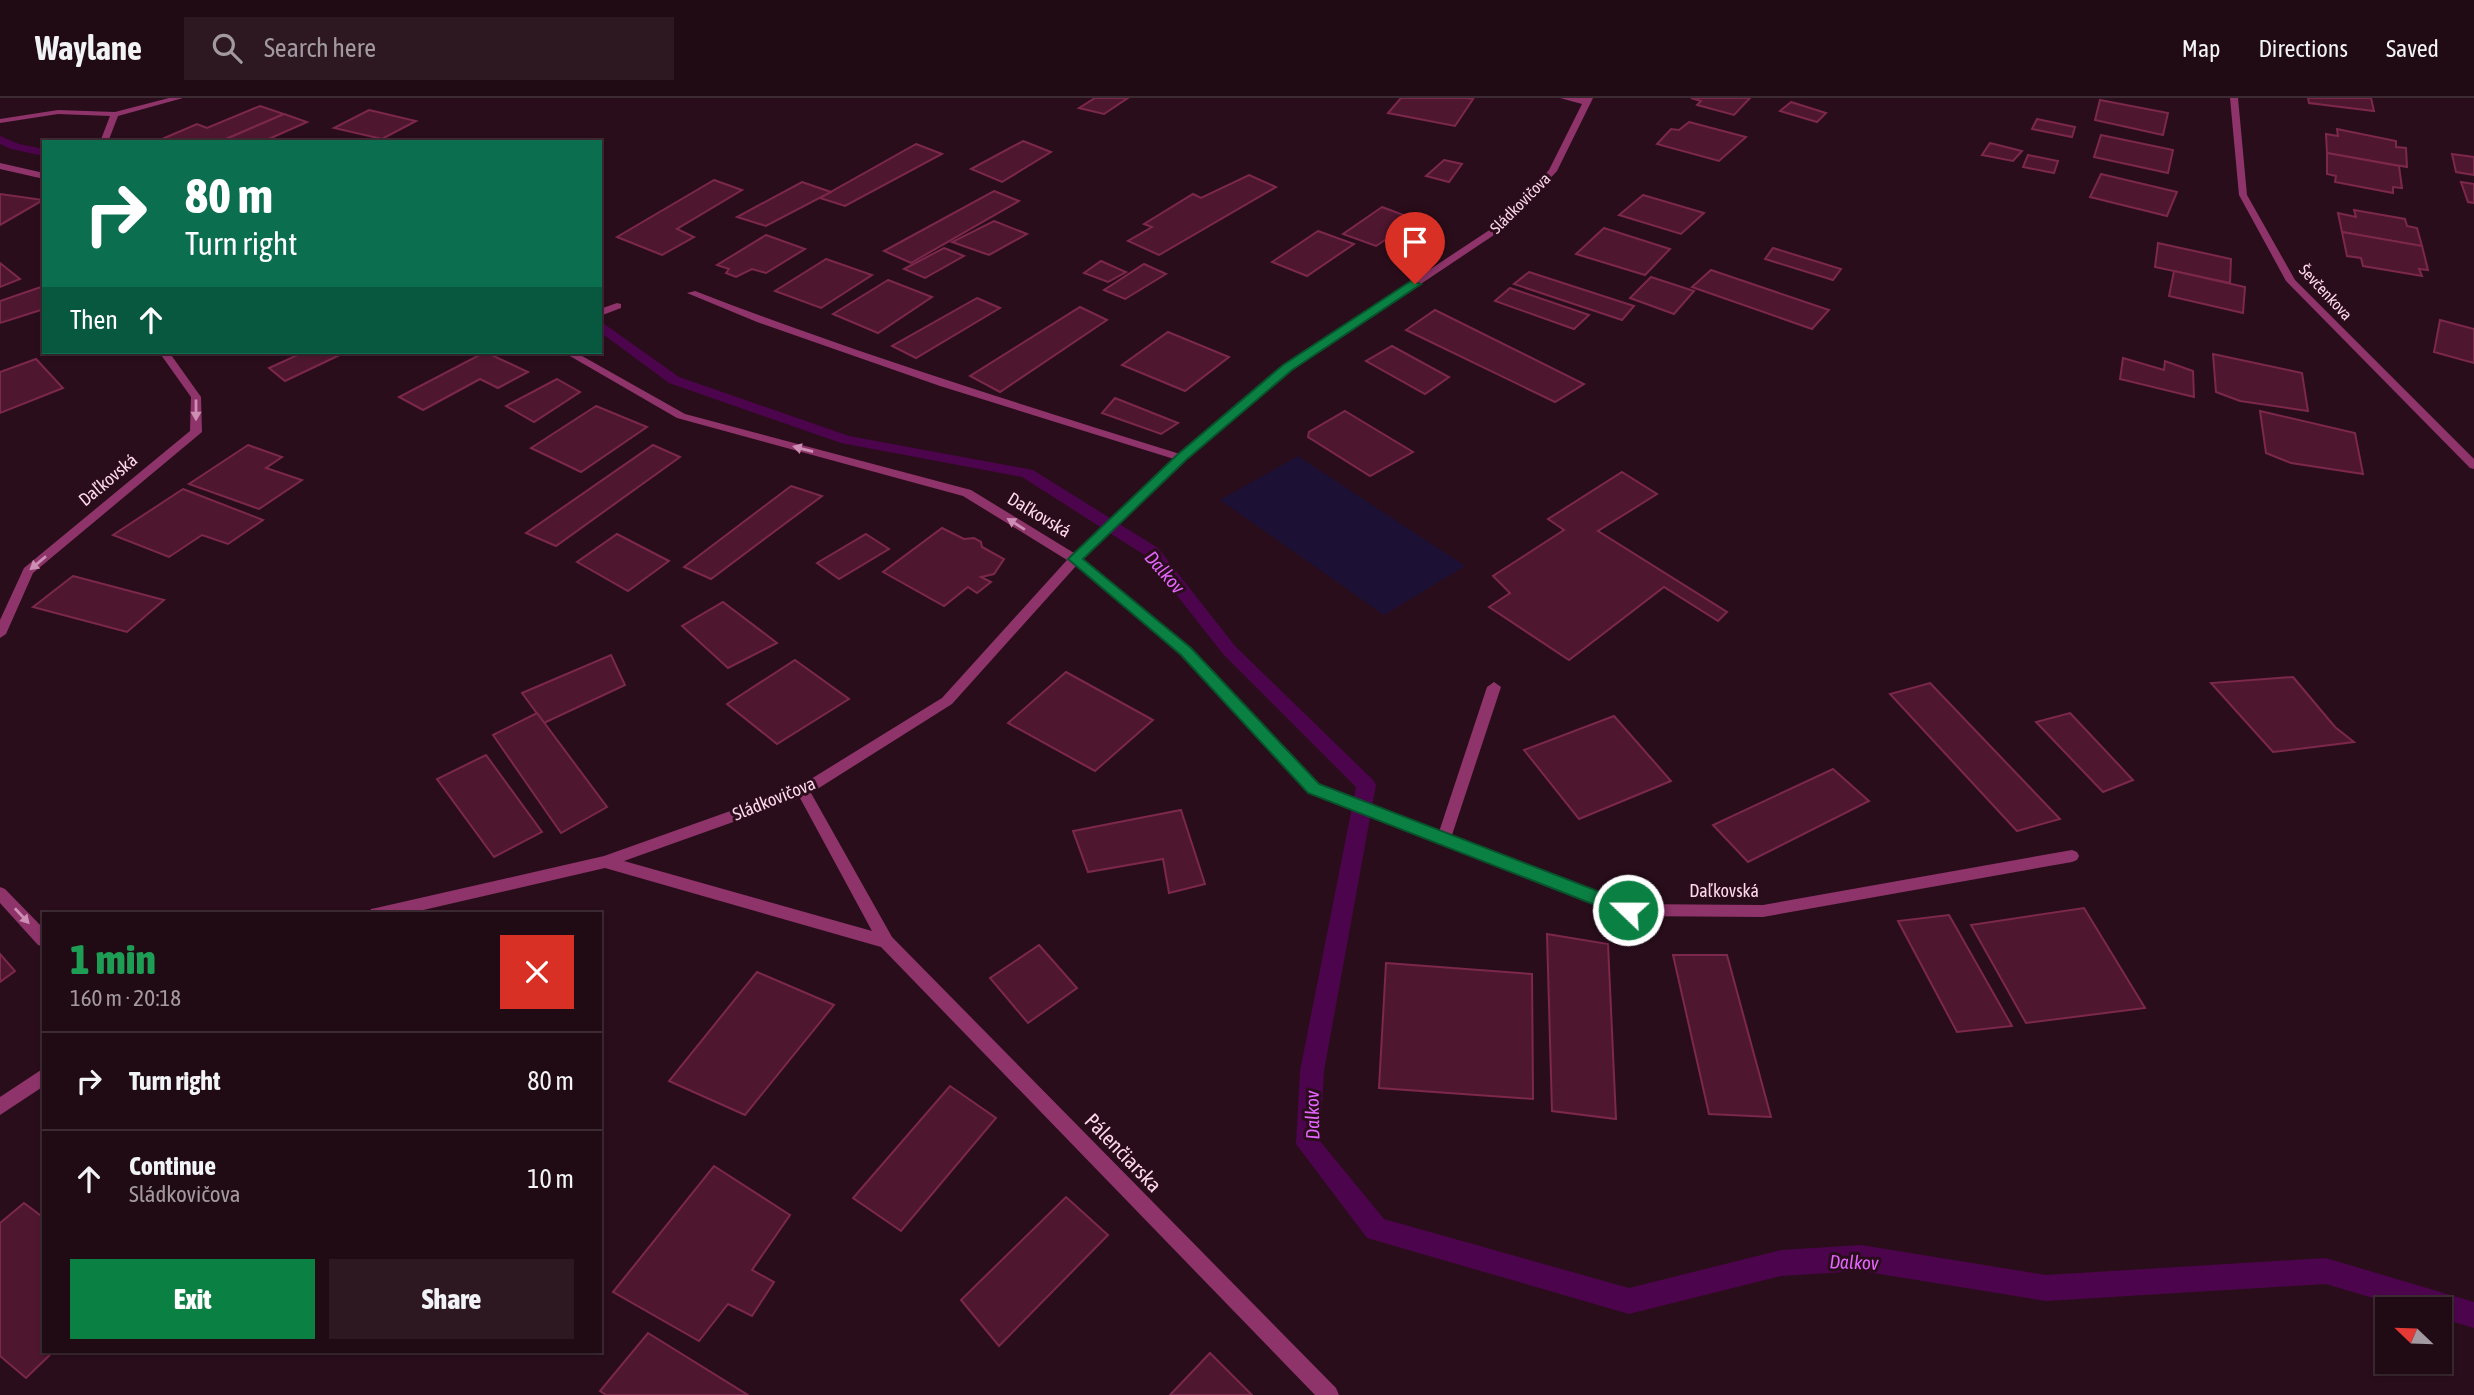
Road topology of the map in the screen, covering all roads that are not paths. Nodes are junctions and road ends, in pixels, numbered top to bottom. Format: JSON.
{"nodes":[{"id":1,"x":179,"y":98,"type":"edge"},
{"id":2,"x":1564,"y":98,"type":"edge"},
{"id":3,"x":2234,"y":98,"type":"edge"},
{"id":4,"x":1588,"y":100,"type":"edge"},
{"id":5,"x":115,"y":114,"type":"junction"},
{"id":6,"x":0,"y":121,"type":"edge"},
{"id":7,"x":105,"y":140,"type":"edge"},
{"id":8,"x":0,"y":166,"type":"edge"},
{"id":9,"x":42,"y":176,"type":"edge"},
{"id":10,"x":692,"y":293,"type":"dead end"},
{"id":11,"x":617,"y":306,"type":"dead end"},
{"id":12,"x":602,"y":312,"type":"edge"},
{"id":13,"x":165,"y":354,"type":"edge"},
{"id":14,"x":572,"y":354,"type":"edge"},
{"id":15,"x":1182,"y":458,"type":"junction"},
{"id":16,"x":2474,"y":466,"type":"edge"},
{"id":17,"x":1075,"y":559,"type":"junction"},
{"id":18,"x":0,"y":634,"type":"edge"},
{"id":19,"x":1494,"y":687,"type":"dead end"},
{"id":20,"x":803,"y":791,"type":"junction"},
{"id":21,"x":1444,"y":838,"type":"junction"},
{"id":22,"x":2072,"y":856,"type":"dead end"},
{"id":23,"x":605,"y":862,"type":"junction"},
{"id":24,"x":0,"y":893,"type":"edge"},
{"id":25,"x":385,"y":912,"type":"edge"},
{"id":26,"x":42,"y":938,"type":"edge"},
{"id":27,"x":886,"y":942,"type":"junction"},
{"id":28,"x":42,"y":1077,"type":"edge"},
{"id":29,"x":0,"y":1107,"type":"edge"},
{"id":30,"x":1329,"y":1395,"type":"edge"}],
"edges":[{"from":1,"to":5,"type":"street"},
{"from":2,"to":4,"type":"street"},
{"from":3,"to":16,"type":"street","name":"Ševčenkova"},
{"from":4,"to":15,"type":"street","name":"Sládkovičova"},
{"from":5,"to":6,"type":"street"},
{"from":5,"to":7,"type":"street"},
{"from":8,"to":9,"type":"street"},
{"from":10,"to":15,"type":"street"},
{"from":11,"to":12,"type":"street"},
{"from":13,"to":18,"type":"street","name":"Daľkovská","one_way":true},
{"from":17,"to":14,"type":"street","name":"Daľkovská","one_way":true},
{"from":15,"to":17,"type":"street","name":"Sládkovičova"},
{"from":17,"to":20,"type":"street","name":"Sládkovičova"},
{"from":17,"to":21,"type":"street","name":"Daľkovská"},
{"from":19,"to":21,"type":"street"},
{"from":20,"to":23,"type":"street","name":"Sládkovičova"},
{"from":20,"to":27,"type":"street","name":"Pálenčiarska"},
{"from":21,"to":22,"type":"street","name":"Daľkovská"},
{"from":23,"to":25,"type":"street","name":"Sládkovičova"},
{"from":23,"to":27,"type":"street","name":"Pálenčiarska"},
{"from":24,"to":26,"type":"street","one_way":true},
{"from":27,"to":30,"type":"street","name":"Pálenčiarska"},
{"from":28,"to":29,"type":"street"}]}
